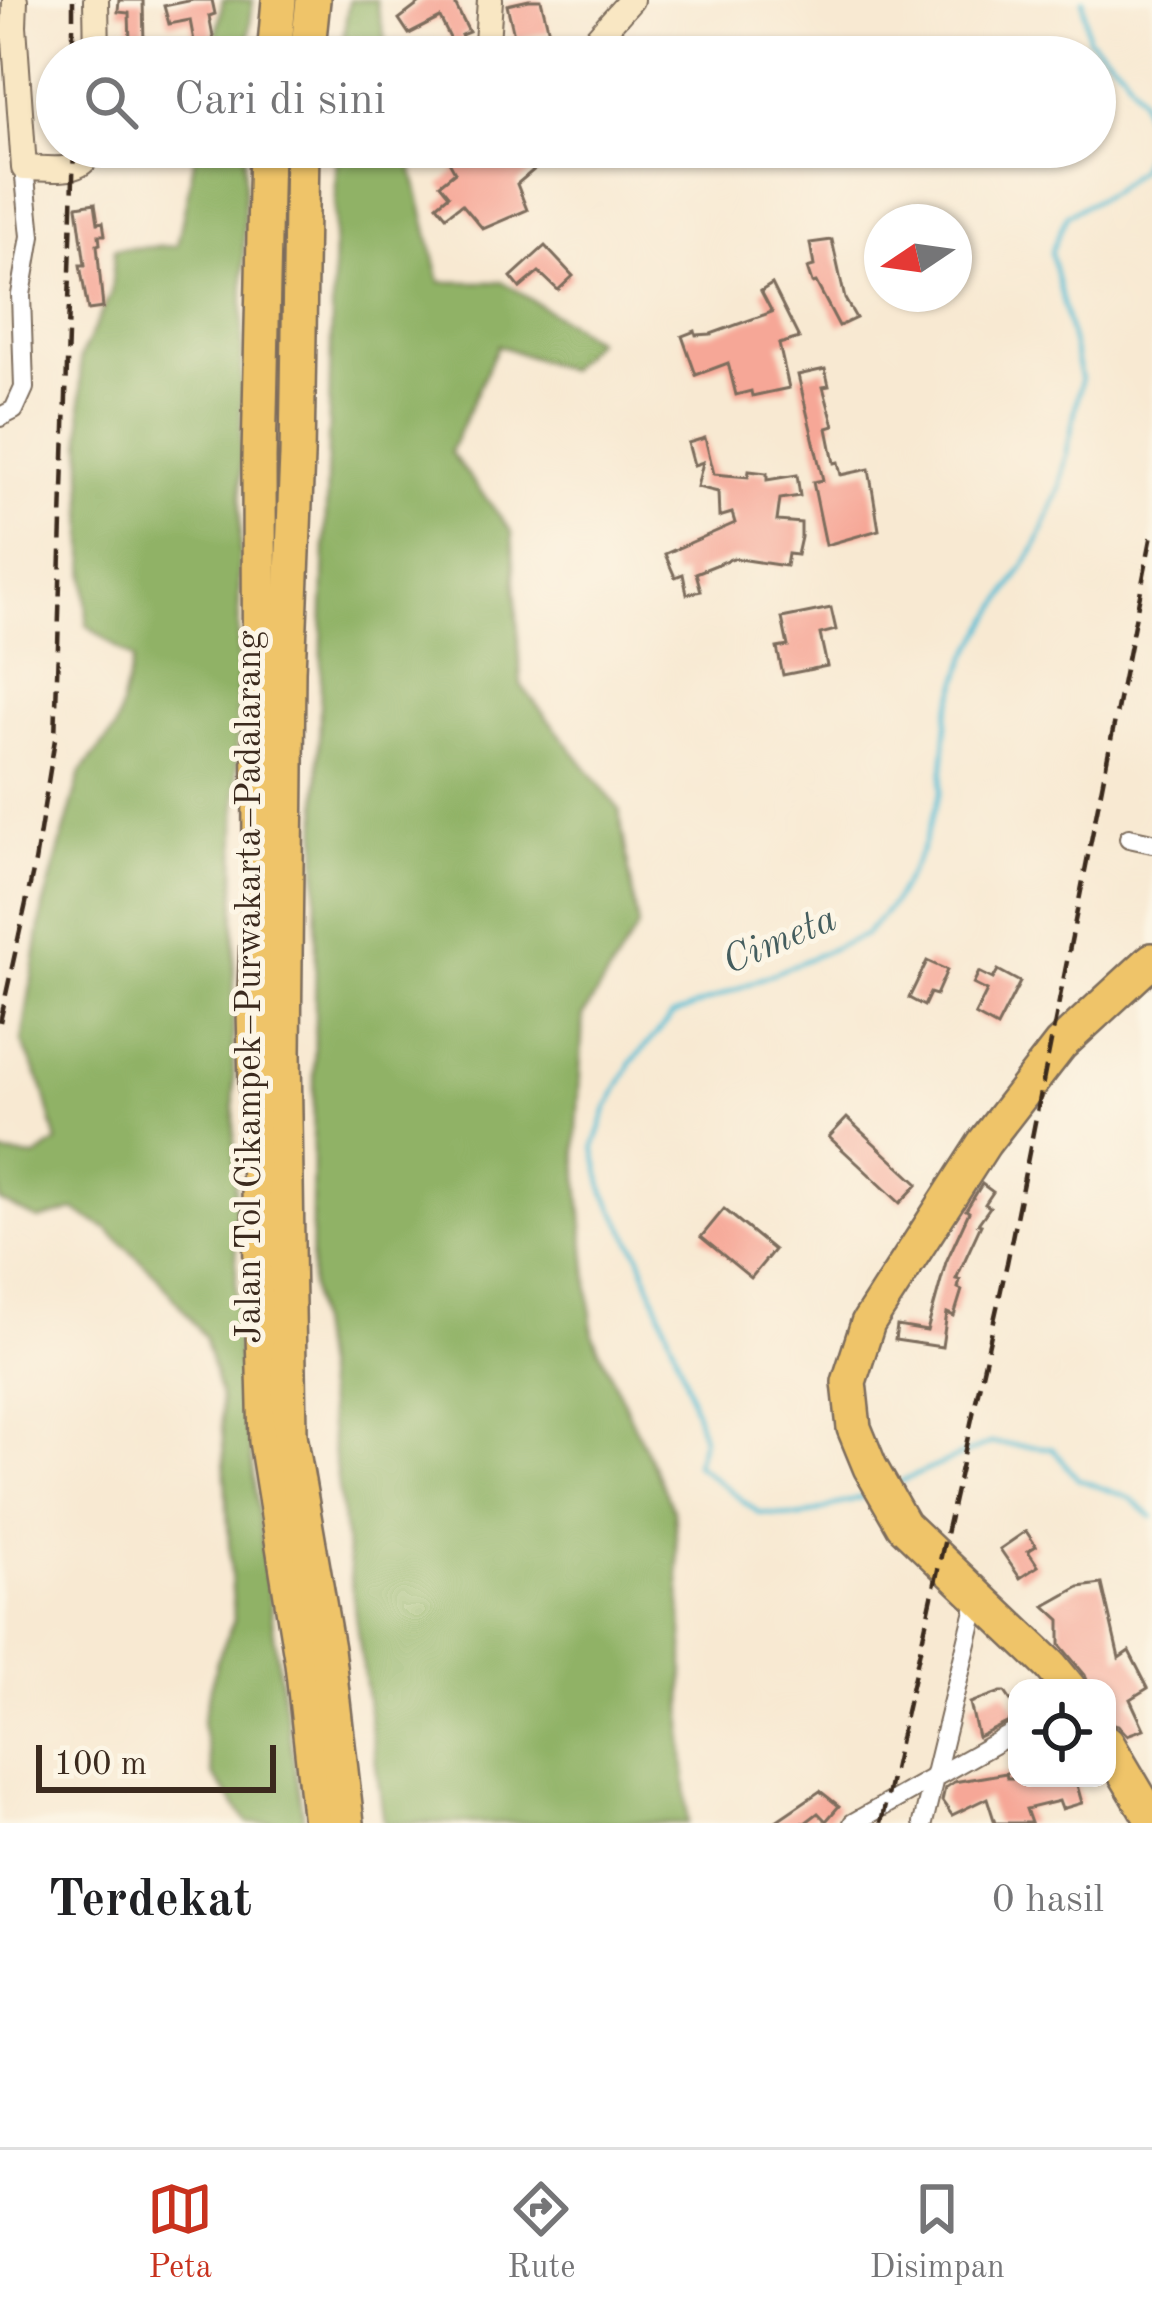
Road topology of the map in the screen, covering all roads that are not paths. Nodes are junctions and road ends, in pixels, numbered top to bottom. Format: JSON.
{"nodes":[{"id":1,"x":15,"y":0,"type":"edge"},
{"id":2,"x":96,"y":0,"type":"edge"},
{"id":3,"x":279,"y":0,"type":"edge"},
{"id":4,"x":313,"y":0,"type":"edge"},
{"id":5,"x":490,"y":0,"type":"edge"},
{"id":6,"x":632,"y":0,"type":"edge"},
{"id":7,"x":97,"y":36,"type":"edge"},
{"id":8,"x":276,"y":36,"type":"edge"},
{"id":9,"x":310,"y":36,"type":"edge"},
{"id":10,"x":487,"y":36,"type":"edge"},
{"id":11,"x":599,"y":36,"type":"edge"},
{"id":12,"x":25,"y":168,"type":"junction"},
{"id":13,"x":36,"y":168,"type":"edge"},
{"id":14,"x":36,"y":168,"type":"edge"},
{"id":15,"x":74,"y":168,"type":"edge"},
{"id":16,"x":266,"y":168,"type":"edge"},
{"id":17,"x":302,"y":168,"type":"edge"},
{"id":18,"x":0,"y":417,"type":"edge"},
{"id":19,"x":1129,"y":838,"type":"dead end"},
{"id":20,"x":1152,"y":843,"type":"edge"},
{"id":21,"x":1150,"y":966,"type":"edge"},
{"id":22,"x":978,"y":1598,"type":"junction"},
{"id":23,"x":1062,"y":1679,"type":"edge"},
{"id":24,"x":1008,"y":1736,"type":"edge"},
{"id":25,"x":1116,"y":1758,"type":"edge"},
{"id":26,"x":934,"y":1780,"type":"junction"},
{"id":27,"x":1152,"y":1819,"type":"edge"},
{"id":28,"x":320,"y":1823,"type":"edge"},
{"id":29,"x":347,"y":1823,"type":"edge"},
{"id":30,"x":853,"y":1823,"type":"edge"},
{"id":31,"x":923,"y":1823,"type":"edge"}],
"edges":[{"from":1,"to":12,"type":"street"},
{"from":2,"to":7,"type":"street"},
{"from":3,"to":8,"type":"highway"},
{"from":4,"to":9,"type":"highway"},
{"from":5,"to":10,"type":"street"},
{"from":6,"to":11,"type":"street"},
{"from":12,"to":14,"type":"street"},
{"from":12,"to":18,"type":"street"},
{"from":13,"to":15,"type":"street"},
{"from":16,"to":28,"type":"highway","name":"Jalan Tol Cikampek–Purwakarta–Padalarang"},
{"from":17,"to":29,"type":"highway","name":"Jalan Tol Cikampek–Purwakarta–Padalarang"},
{"from":19,"to":20,"type":"street"},
{"from":21,"to":22,"type":"highway"},
{"from":22,"to":23,"type":"highway"},
{"from":22,"to":26,"type":"street"},
{"from":24,"to":26,"type":"street"},
{"from":25,"to":27,"type":"highway"},
{"from":26,"to":30,"type":"street"},
{"from":26,"to":31,"type":"street"}]}
